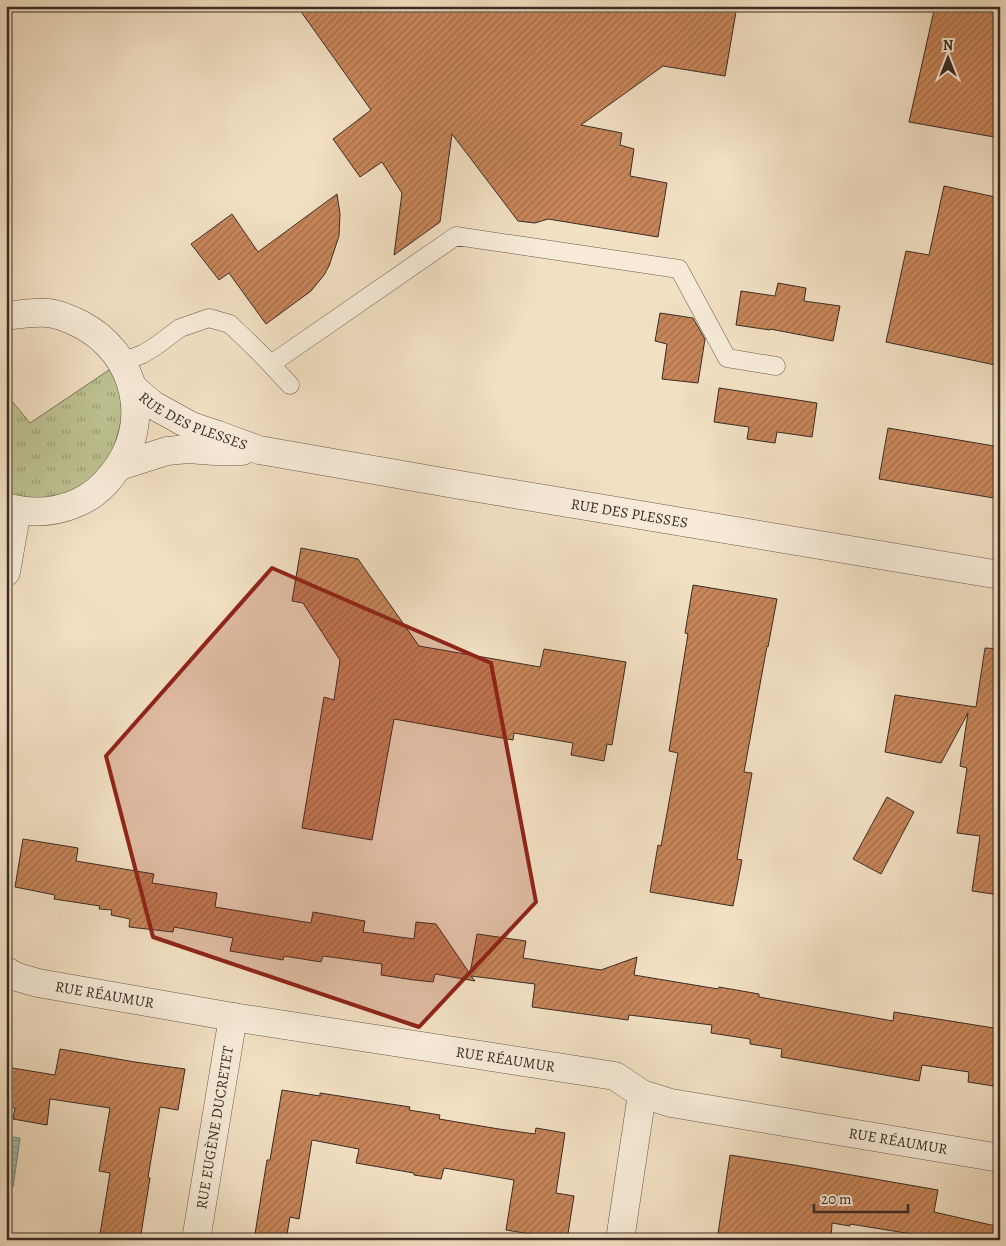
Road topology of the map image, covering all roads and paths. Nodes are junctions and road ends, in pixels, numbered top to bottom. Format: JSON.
{"nodes":[{"id":1,"x":6,"y":316,"type":"edge"},
{"id":2,"x":122,"y":362,"type":"junction"},
{"id":3,"x":270,"y":364,"type":"junction"},
{"id":4,"x":776,"y":366,"type":"dead end"},
{"id":5,"x":290,"y":385,"type":"dead end"},
{"id":6,"x":132,"y":387,"type":"junction"},
{"id":7,"x":259,"y":450,"type":"junction"},
{"id":8,"x":120,"y":466,"type":"junction"},
{"id":9,"x":12,"y":509,"type":"edge"},
{"id":10,"x":6,"y":572,"type":"edge"},
{"id":11,"x":1000,"y":575,"type":"edge"},
{"id":12,"x":6,"y":971,"type":"edge"},
{"id":13,"x":233,"y":1017,"type":"junction"},
{"id":14,"x":642,"y":1094,"type":"junction"},
{"id":15,"x":1000,"y":1158,"type":"edge"},
{"id":16,"x":196,"y":1240,"type":"edge"},
{"id":17,"x":620,"y":1240,"type":"edge"}],
"edges":[{"from":1,"to":2,"type":"street"},
{"from":2,"to":3,"type":"lane"},
{"from":2,"to":6,"type":"street"},
{"from":3,"to":4,"type":"lane"},
{"from":3,"to":5,"type":"lane"},
{"from":6,"to":7,"type":"street","name":"RUE DES PLESSES"},
{"from":6,"to":8,"type":"street"},
{"from":7,"to":8,"type":"street","name":"RUE DES PLESSES"},
{"from":7,"to":11,"type":"street","name":"RUE DES PLESSES"},
{"from":8,"to":9,"type":"street"},
{"from":9,"to":10,"type":"street"},
{"from":12,"to":13,"type":"street","name":"RUE RÉAUMUR"},
{"from":13,"to":14,"type":"street","name":"RUE RÉAUMUR"},
{"from":13,"to":16,"type":"street","name":"RUE EUGÈNE DUCRETET"},
{"from":14,"to":15,"type":"street","name":"RUE RÉAUMUR"},
{"from":14,"to":17,"type":"street"}]}
